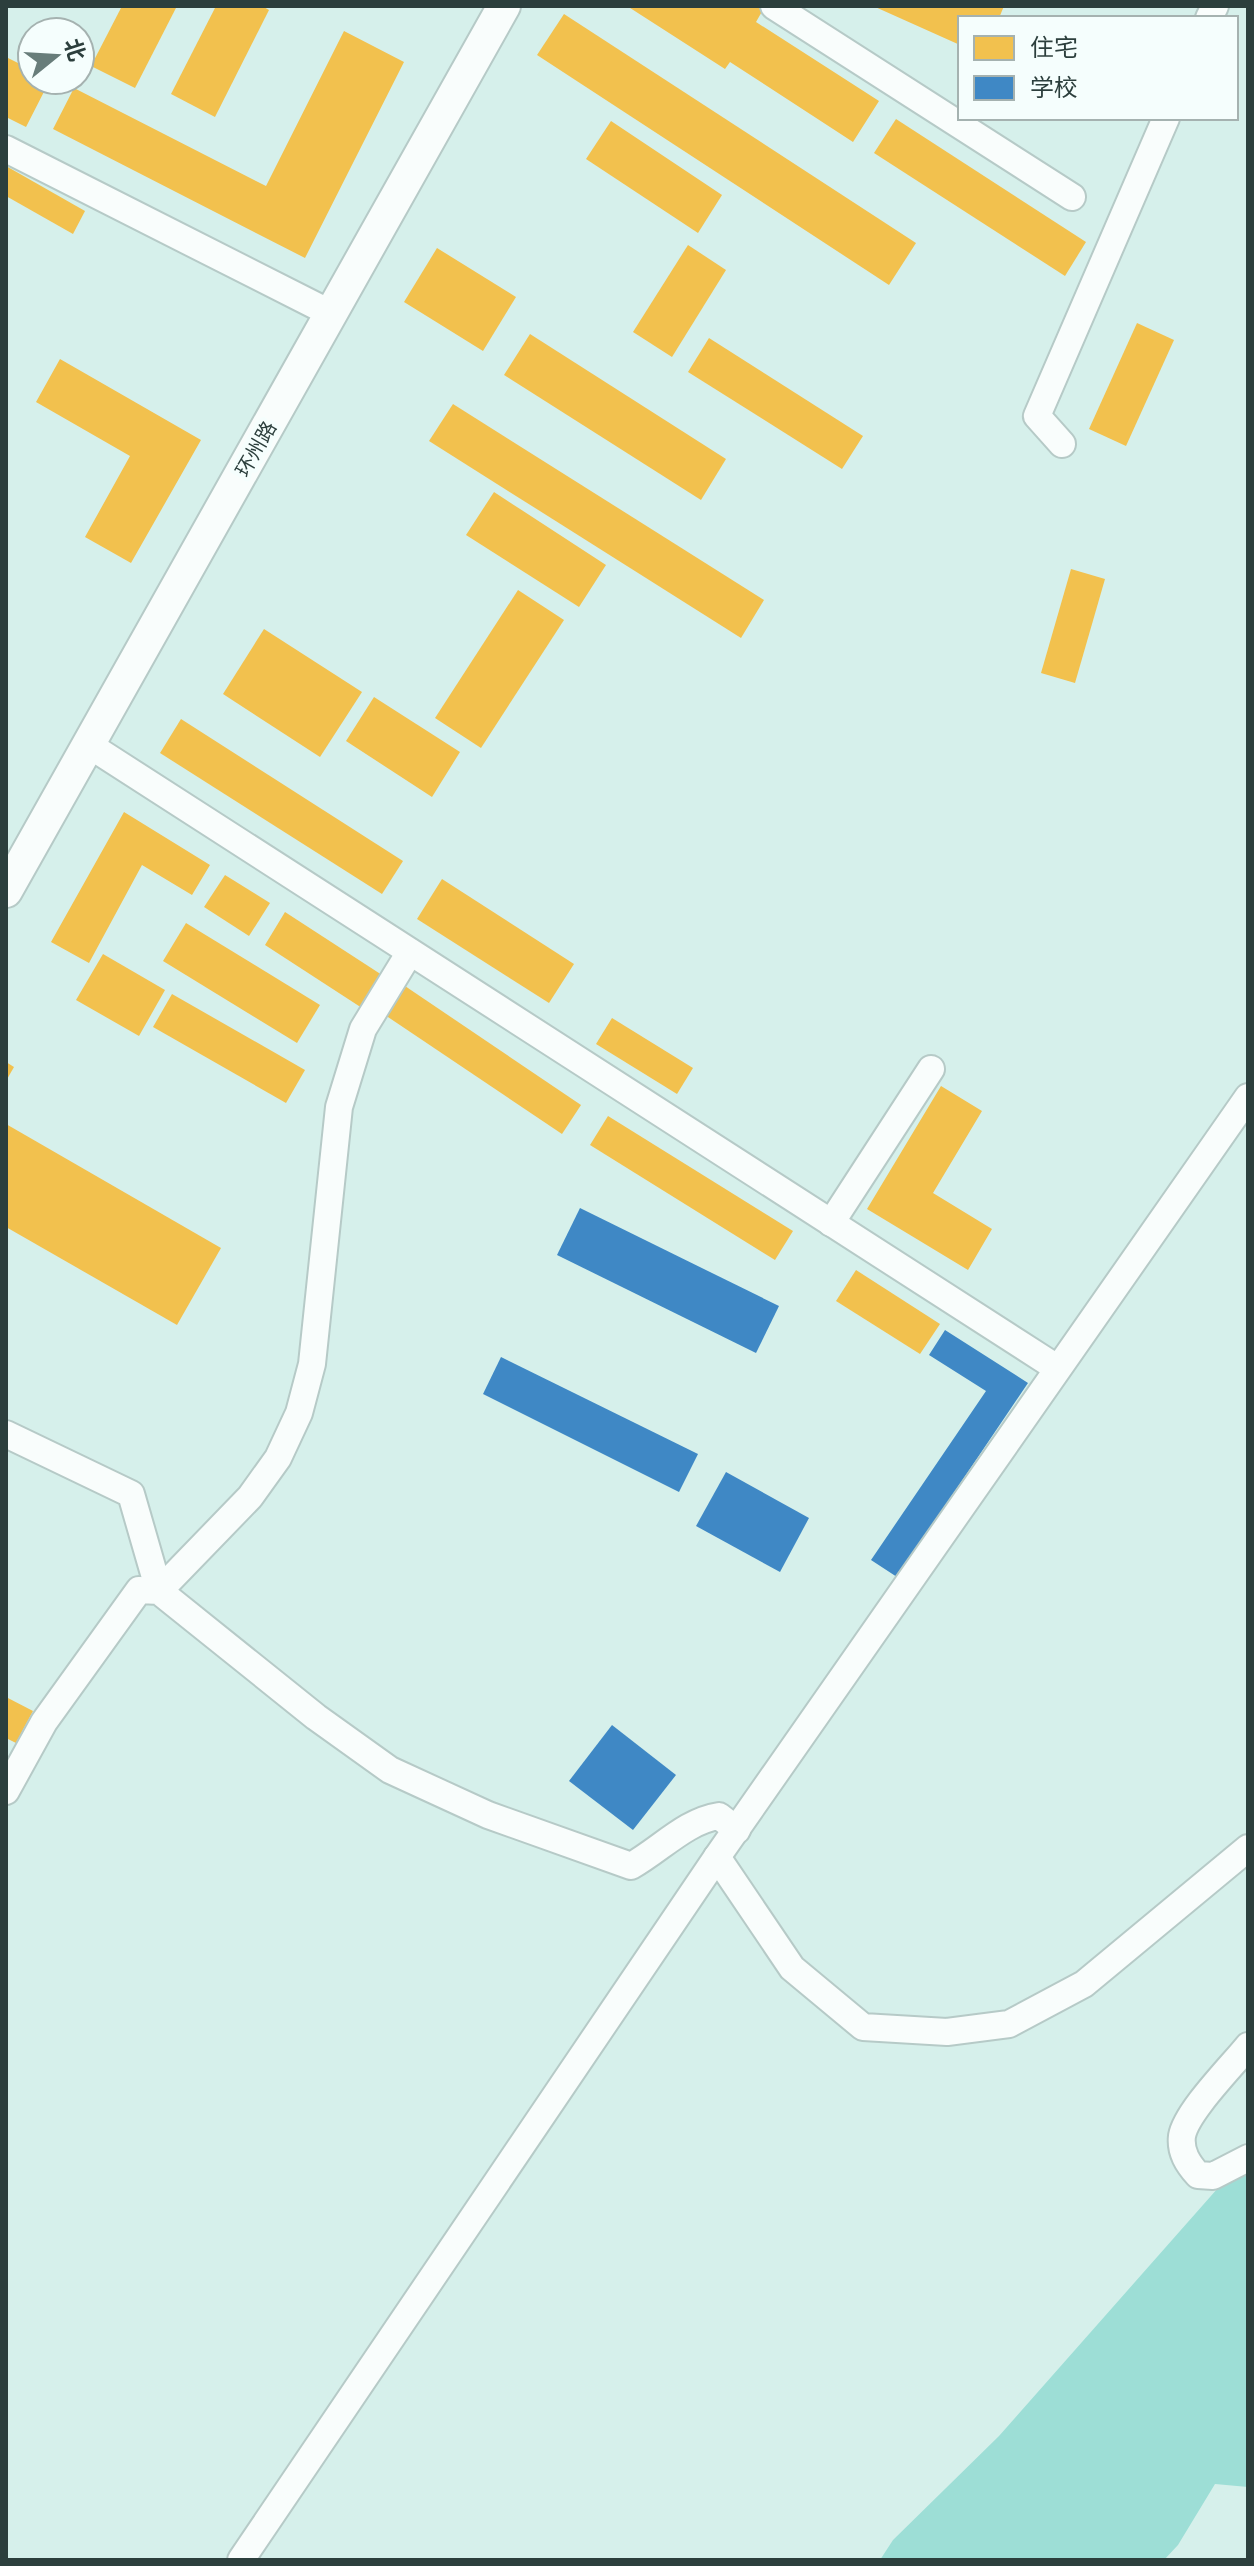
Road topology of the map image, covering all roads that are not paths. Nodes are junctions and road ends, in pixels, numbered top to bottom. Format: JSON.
{"nodes":[{"id":1,"x":504,"y":6,"type":"edge"},
{"id":2,"x":774,"y":6,"type":"edge"},
{"id":3,"x":1165,"y":120,"type":"edge"},
{"id":4,"x":6,"y":149,"type":"edge"},
{"id":5,"x":1072,"y":197,"type":"dead end"},
{"id":6,"x":332,"y":314,"type":"junction"},
{"id":7,"x":1062,"y":444,"type":"dead end"},
{"id":8,"x":89,"y":745,"type":"junction"},
{"id":9,"x":6,"y":891,"type":"edge"},
{"id":10,"x":410,"y":952,"type":"junction"},
{"id":11,"x":931,"y":1069,"type":"dead end"},
{"id":12,"x":1248,"y":1097,"type":"edge"},
{"id":13,"x":831,"y":1223,"type":"junction"},
{"id":14,"x":1057,"y":1368,"type":"junction"},
{"id":15,"x":6,"y":1434,"type":"edge"},
{"id":16,"x":159,"y":1591,"type":"junction"},
{"id":17,"x":6,"y":1791,"type":"edge"},
{"id":18,"x":737,"y":1830,"type":"junction"},
{"id":19,"x":1248,"y":1848,"type":"edge"},
{"id":20,"x":717,"y":1857,"type":"junction"},
{"id":21,"x":1248,"y":2046,"type":"edge"},
{"id":22,"x":1248,"y":2158,"type":"edge"},
{"id":23,"x":241,"y":2560,"type":"edge"}],
"edges":[{"from":1,"to":6,"type":"main road","name":"环州路"},
{"from":2,"to":5,"type":"street"},
{"from":3,"to":7,"type":"street"},
{"from":4,"to":6,"type":"street"},
{"from":6,"to":8,"type":"main road","name":"环州路"},
{"from":8,"to":9,"type":"main road","name":"环州路"},
{"from":8,"to":10,"type":"street"},
{"from":10,"to":13,"type":"street"},
{"from":10,"to":16,"type":"street"},
{"from":11,"to":13,"type":"street"},
{"from":12,"to":14,"type":"street"},
{"from":13,"to":14,"type":"street"},
{"from":14,"to":18,"type":"street"},
{"from":15,"to":16,"type":"street"},
{"from":16,"to":17,"type":"street"},
{"from":16,"to":18,"type":"street"},
{"from":18,"to":20,"type":"street"},
{"from":19,"to":20,"type":"street"},
{"from":20,"to":23,"type":"street"},
{"from":21,"to":22,"type":"street"}]}
